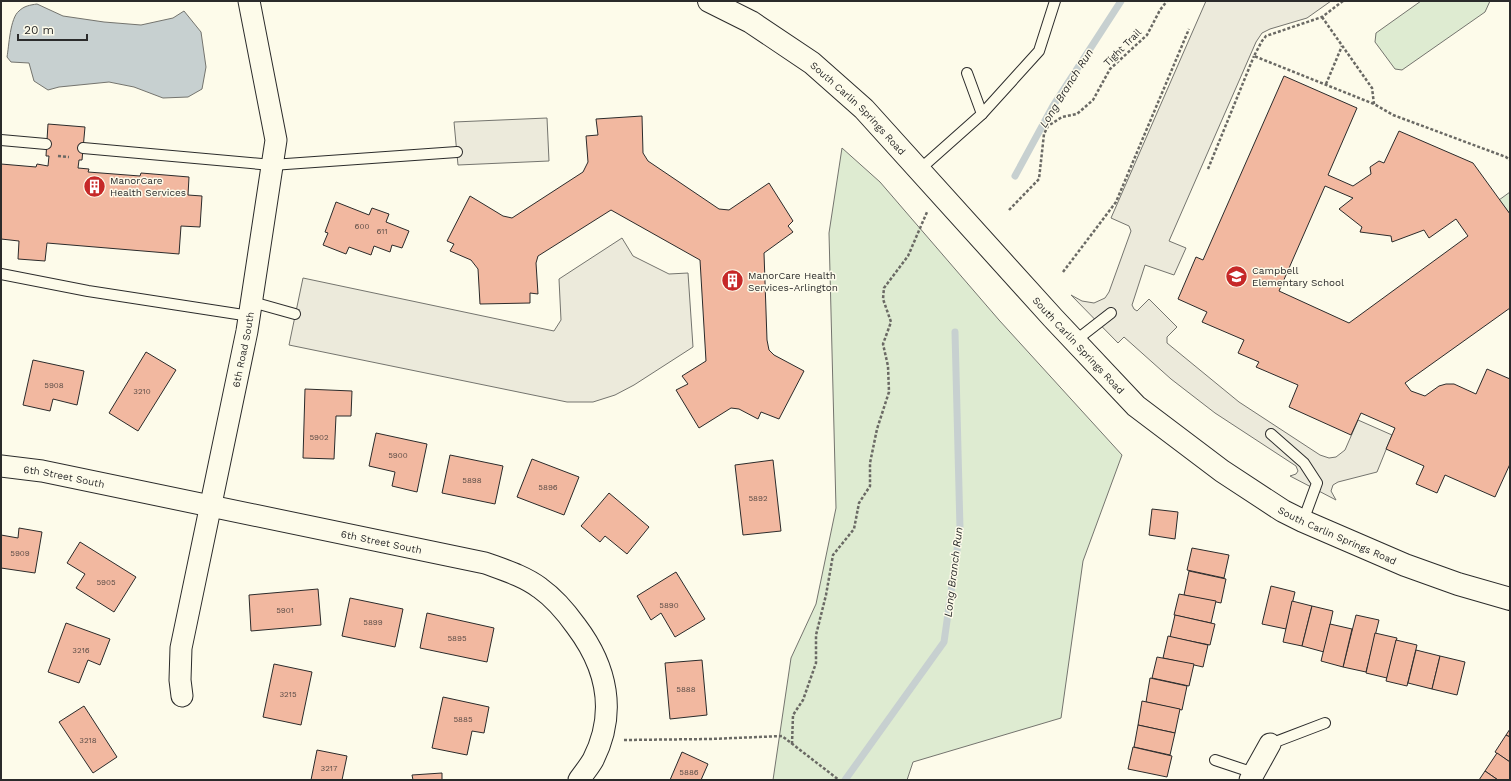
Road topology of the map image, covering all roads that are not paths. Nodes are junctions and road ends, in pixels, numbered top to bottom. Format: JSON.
{"nodes":[{"id":1,"x":249,"y":1,"type":"edge"},
{"id":2,"x":709,"y":1,"type":"edge"},
{"id":3,"x":1054,"y":1,"type":"edge"},
{"id":4,"x":967,"y":73,"type":"dead end"},
{"id":5,"x":982,"y":114,"type":"junction"},
{"id":6,"x":1,"y":140,"type":"edge"},
{"id":7,"x":46,"y":144,"type":"dead end"},
{"id":8,"x":83,"y":148,"type":"dead end"},
{"id":9,"x":457,"y":152,"type":"dead end"},
{"id":10,"x":272,"y":165,"type":"junction"},
{"id":11,"x":919,"y":170,"type":"junction"},
{"id":12,"x":1,"y":274,"type":"edge"},
{"id":13,"x":251,"y":309,"type":"junction"},
{"id":14,"x":1112,"y":313,"type":"dead end"},
{"id":15,"x":295,"y":314,"type":"dead end"},
{"id":16,"x":1075,"y":341,"type":"junction"},
{"id":17,"x":1271,"y":434,"type":"dead end"},
{"id":18,"x":1,"y":466,"type":"edge"},
{"id":19,"x":210,"y":507,"type":"junction"},
{"id":20,"x":1303,"y":521,"type":"junction"},
{"id":21,"x":1510,"y":599,"type":"edge"},
{"id":22,"x":182,"y":696,"type":"dead end"},
{"id":23,"x":1325,"y":723,"type":"dead end"},
{"id":24,"x":1270,"y":744,"type":"joint"},
{"id":25,"x":1215,"y":760,"type":"dead end"},
{"id":26,"x":1252,"y":776,"type":"edge"},
{"id":27,"x":579,"y":780,"type":"edge"}],
"edges":[{"from":1,"to":10,"type":"street","name":"6th Road South"},
{"from":2,"to":11,"type":"main road","name":"South Carlin Springs Road"},
{"from":3,"to":5,"type":"lane"},
{"from":4,"to":5,"type":"lane"},
{"from":5,"to":11,"type":"lane"},
{"from":6,"to":7,"type":"lane"},
{"from":8,"to":10,"type":"lane"},
{"from":9,"to":10,"type":"lane"},
{"from":10,"to":13,"type":"street","name":"6th Road South"},
{"from":11,"to":16,"type":"main road","name":"South Carlin Springs Road"},
{"from":12,"to":13,"type":"lane"},
{"from":13,"to":15,"type":"lane"},
{"from":13,"to":19,"type":"street","name":"6th Road South"},
{"from":14,"to":16,"type":"lane"},
{"from":16,"to":20,"type":"main road","name":"South Carlin Springs Road"},
{"from":17,"to":20,"type":"lane"},
{"from":18,"to":19,"type":"street","name":"6th Street South"},
{"from":19,"to":22,"type":"street","name":"6th Road South"},
{"from":19,"to":27,"type":"street","name":"6th Street South"},
{"from":20,"to":21,"type":"main road","name":"South Carlin Springs Road"},
{"from":23,"to":24,"type":"lane"},
{"from":24,"to":26,"type":"street"},
{"from":25,"to":26,"type":"lane"}]}
